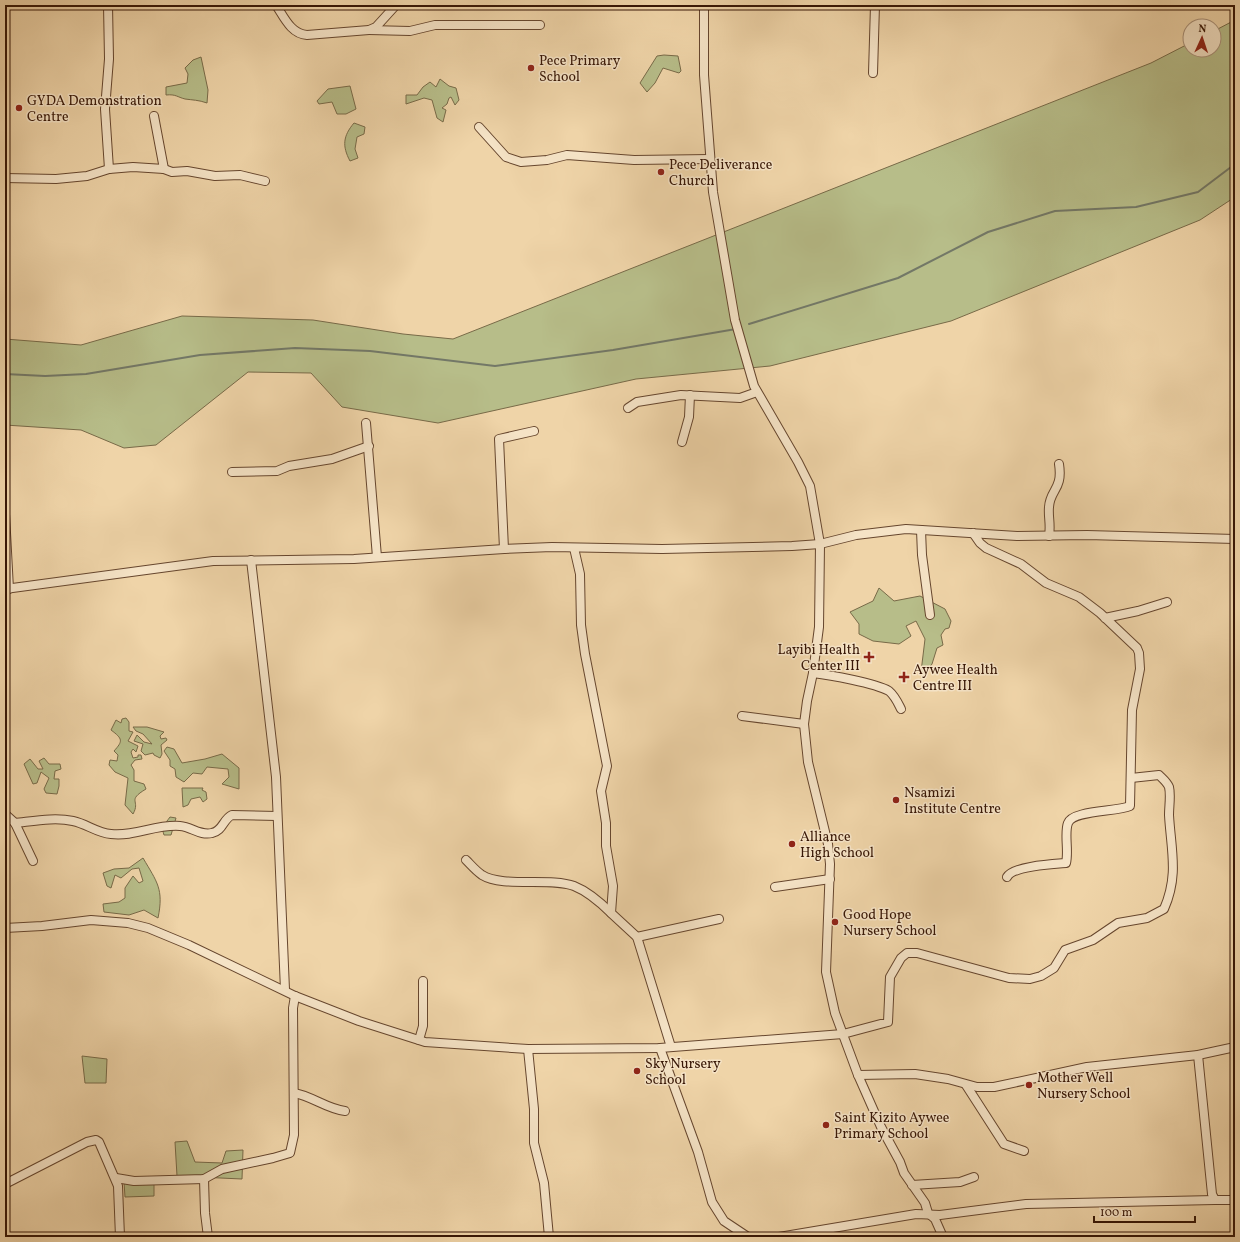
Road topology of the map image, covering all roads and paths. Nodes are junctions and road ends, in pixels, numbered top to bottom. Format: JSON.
{"nodes":[{"id":1,"x":108,"y":5,"type":"edge"},
{"id":2,"x":276,"y":5,"type":"edge"},
{"id":3,"x":396,"y":5,"type":"edge"},
{"id":4,"x":704,"y":5,"type":"edge"},
{"id":5,"x":875,"y":5,"type":"edge"},
{"id":6,"x":540,"y":25,"type":"dead end"},
{"id":7,"x":370,"y":30,"type":"junction"},
{"id":8,"x":873,"y":74,"type":"dead end"},
{"id":9,"x":154,"y":116,"type":"dead end"},
{"id":10,"x":479,"y":127,"type":"dead end"},
{"id":11,"x":710,"y":159,"type":"junction"},
{"id":12,"x":109,"y":169,"type":"junction"},
{"id":13,"x":164,"y":169,"type":"junction"},
{"id":14,"x":5,"y":178,"type":"edge"},
{"id":15,"x":265,"y":181,"type":"dead end"},
{"id":16,"x":757,"y":392,"type":"junction"},
{"id":17,"x":690,"y":395,"type":"junction"},
{"id":18,"x":628,"y":408,"type":"dead end"},
{"id":19,"x":366,"y":423,"type":"dead end"},
{"id":20,"x":534,"y":431,"type":"dead end"},
{"id":21,"x":682,"y":442,"type":"dead end"},
{"id":22,"x":369,"y":446,"type":"junction"},
{"id":23,"x":1059,"y":464,"type":"dead end"},
{"id":24,"x":232,"y":472,"type":"dead end"},
{"id":25,"x":5,"y":514,"type":"edge"},
{"id":26,"x":921,"y":530,"type":"junction"},
{"id":27,"x":973,"y":533,"type":"junction"},
{"id":28,"x":1049,"y":536,"type":"junction"},
{"id":29,"x":1235,"y":539,"type":"edge"},
{"id":30,"x":820,"y":544,"type":"junction"},
{"id":31,"x":504,"y":548,"type":"junction"},
{"id":32,"x":574,"y":548,"type":"junction"},
{"id":33,"x":377,"y":557,"type":"junction"},
{"id":34,"x":251,"y":560,"type":"junction"},
{"id":35,"x":7,"y":589,"type":"edge"},
{"id":36,"x":1167,"y":602,"type":"dead end"},
{"id":37,"x":930,"y":616,"type":"dead end"},
{"id":38,"x":1105,"y":618,"type":"junction"},
{"id":39,"x":813,"y":673,"type":"junction"},
{"id":40,"x":901,"y":709,"type":"dead end"},
{"id":41,"x":742,"y":716,"type":"dead end"},
{"id":42,"x":804,"y":724,"type":"junction"},
{"id":43,"x":1131,"y":778,"type":"junction"},
{"id":44,"x":5,"y":814,"type":"edge"},
{"id":45,"x":277,"y":816,"type":"junction"},
{"id":46,"x":15,"y":823,"type":"junction"},
{"id":47,"x":466,"y":860,"type":"dead end"},
{"id":48,"x":33,"y":861,"type":"dead end"},
{"id":49,"x":1007,"y":877,"type":"dead end"},
{"id":50,"x":830,"y":879,"type":"junction"},
{"id":51,"x":775,"y":887,"type":"dead end"},
{"id":52,"x":612,"y":913,"type":"junction"},
{"id":53,"x":718,"y":919,"type":"dead end"},
{"id":54,"x":5,"y":928,"type":"edge"},
{"id":55,"x":637,"y":938,"type":"junction"},
{"id":56,"x":423,"y":982,"type":"dead end"},
{"id":57,"x":284,"y":990,"type":"junction"},
{"id":58,"x":295,"y":996,"type":"junction"},
{"id":59,"x":843,"y":1034,"type":"junction"},
{"id":60,"x":420,"y":1040,"type":"junction"},
{"id":61,"x":671,"y":1047,"type":"junction"},
{"id":62,"x":1235,"y":1047,"type":"edge"},
{"id":63,"x":660,"y":1048,"type":"junction"},
{"id":64,"x":528,"y":1049,"type":"junction"},
{"id":65,"x":1198,"y":1055,"type":"junction"},
{"id":66,"x":858,"y":1075,"type":"junction"},
{"id":67,"x":966,"y":1085,"type":"junction"},
{"id":68,"x":294,"y":1093,"type":"junction"},
{"id":69,"x":345,"y":1111,"type":"dead end"},
{"id":70,"x":1024,"y":1151,"type":"dead end"},
{"id":71,"x":974,"y":1177,"type":"dead end"},
{"id":72,"x":116,"y":1178,"type":"junction"},
{"id":73,"x":204,"y":1179,"type":"junction"},
{"id":74,"x":5,"y":1184,"type":"edge"},
{"id":75,"x":912,"y":1185,"type":"junction"},
{"id":76,"x":1215,"y":1200,"type":"junction"},
{"id":77,"x":1235,"y":1200,"type":"edge"},
{"id":78,"x":928,"y":1213,"type":"junction"},
{"id":79,"x":120,"y":1237,"type":"edge"},
{"id":80,"x":208,"y":1237,"type":"edge"},
{"id":81,"x":549,"y":1237,"type":"edge"},
{"id":82,"x":748,"y":1237,"type":"edge"},
{"id":83,"x":779,"y":1237,"type":"edge"},
{"id":84,"x":943,"y":1237,"type":"edge"}],
"edges":[{"from":1,"to":12,"type":"street"},
{"from":2,"to":7,"type":"street"},
{"from":3,"to":7,"type":"street"},
{"from":4,"to":11,"type":"street"},
{"from":5,"to":8,"type":"street"},
{"from":6,"to":7,"type":"street"},
{"from":9,"to":13,"type":"street"},
{"from":10,"to":11,"type":"street"},
{"from":11,"to":16,"type":"street"},
{"from":12,"to":13,"type":"street"},
{"from":12,"to":14,"type":"street"},
{"from":13,"to":15,"type":"street"},
{"from":16,"to":17,"type":"street"},
{"from":16,"to":30,"type":"street"},
{"from":17,"to":18,"type":"street"},
{"from":17,"to":21,"type":"street"},
{"from":19,"to":22,"type":"street"},
{"from":20,"to":31,"type":"street"},
{"from":22,"to":24,"type":"street"},
{"from":22,"to":33,"type":"street"},
{"from":23,"to":28,"type":"street"},
{"from":25,"to":35,"type":"street"},
{"from":26,"to":27,"type":"street"},
{"from":26,"to":30,"type":"street"},
{"from":26,"to":37,"type":"street"},
{"from":27,"to":28,"type":"street"},
{"from":27,"to":38,"type":"street"},
{"from":28,"to":29,"type":"street"},
{"from":30,"to":32,"type":"street"},
{"from":30,"to":39,"type":"street"},
{"from":31,"to":32,"type":"street"},
{"from":31,"to":33,"type":"street"},
{"from":32,"to":52,"type":"street"},
{"from":33,"to":34,"type":"street"},
{"from":34,"to":35,"type":"street"},
{"from":34,"to":45,"type":"street"},
{"from":36,"to":38,"type":"street"},
{"from":38,"to":43,"type":"street"},
{"from":39,"to":40,"type":"street"},
{"from":39,"to":42,"type":"street"},
{"from":41,"to":42,"type":"street"},
{"from":42,"to":50,"type":"street"},
{"from":43,"to":49,"type":"street"},
{"from":43,"to":59,"type":"street"},
{"from":44,"to":46,"type":"street"},
{"from":45,"to":46,"type":"street"},
{"from":45,"to":57,"type":"street"},
{"from":46,"to":48,"type":"street"},
{"from":47,"to":52,"type":"street"},
{"from":50,"to":51,"type":"street"},
{"from":50,"to":59,"type":"street"},
{"from":52,"to":55,"type":"street"},
{"from":53,"to":55,"type":"street"},
{"from":54,"to":57,"type":"street"},
{"from":55,"to":61,"type":"street"},
{"from":56,"to":60,"type":"street"},
{"from":57,"to":58,"type":"street"},
{"from":58,"to":60,"type":"street"},
{"from":58,"to":68,"type":"street"},
{"from":59,"to":61,"type":"street"},
{"from":59,"to":66,"type":"street"},
{"from":60,"to":64,"type":"street"},
{"from":61,"to":63,"type":"street"},
{"from":62,"to":65,"type":"street"},
{"from":63,"to":64,"type":"street"},
{"from":63,"to":82,"type":"street"},
{"from":64,"to":81,"type":"street"},
{"from":65,"to":67,"type":"street"},
{"from":65,"to":76,"type":"street"},
{"from":66,"to":67,"type":"street"},
{"from":66,"to":75,"type":"street"},
{"from":67,"to":70,"type":"street"},
{"from":68,"to":69,"type":"street"},
{"from":68,"to":73,"type":"street"},
{"from":71,"to":75,"type":"street"},
{"from":72,"to":73,"type":"street"},
{"from":72,"to":74,"type":"street"},
{"from":72,"to":79,"type":"street"},
{"from":73,"to":80,"type":"street"},
{"from":75,"to":78,"type":"street"},
{"from":76,"to":77,"type":"street"},
{"from":76,"to":78,"type":"street"},
{"from":78,"to":83,"type":"street"},
{"from":78,"to":84,"type":"street"}]}
